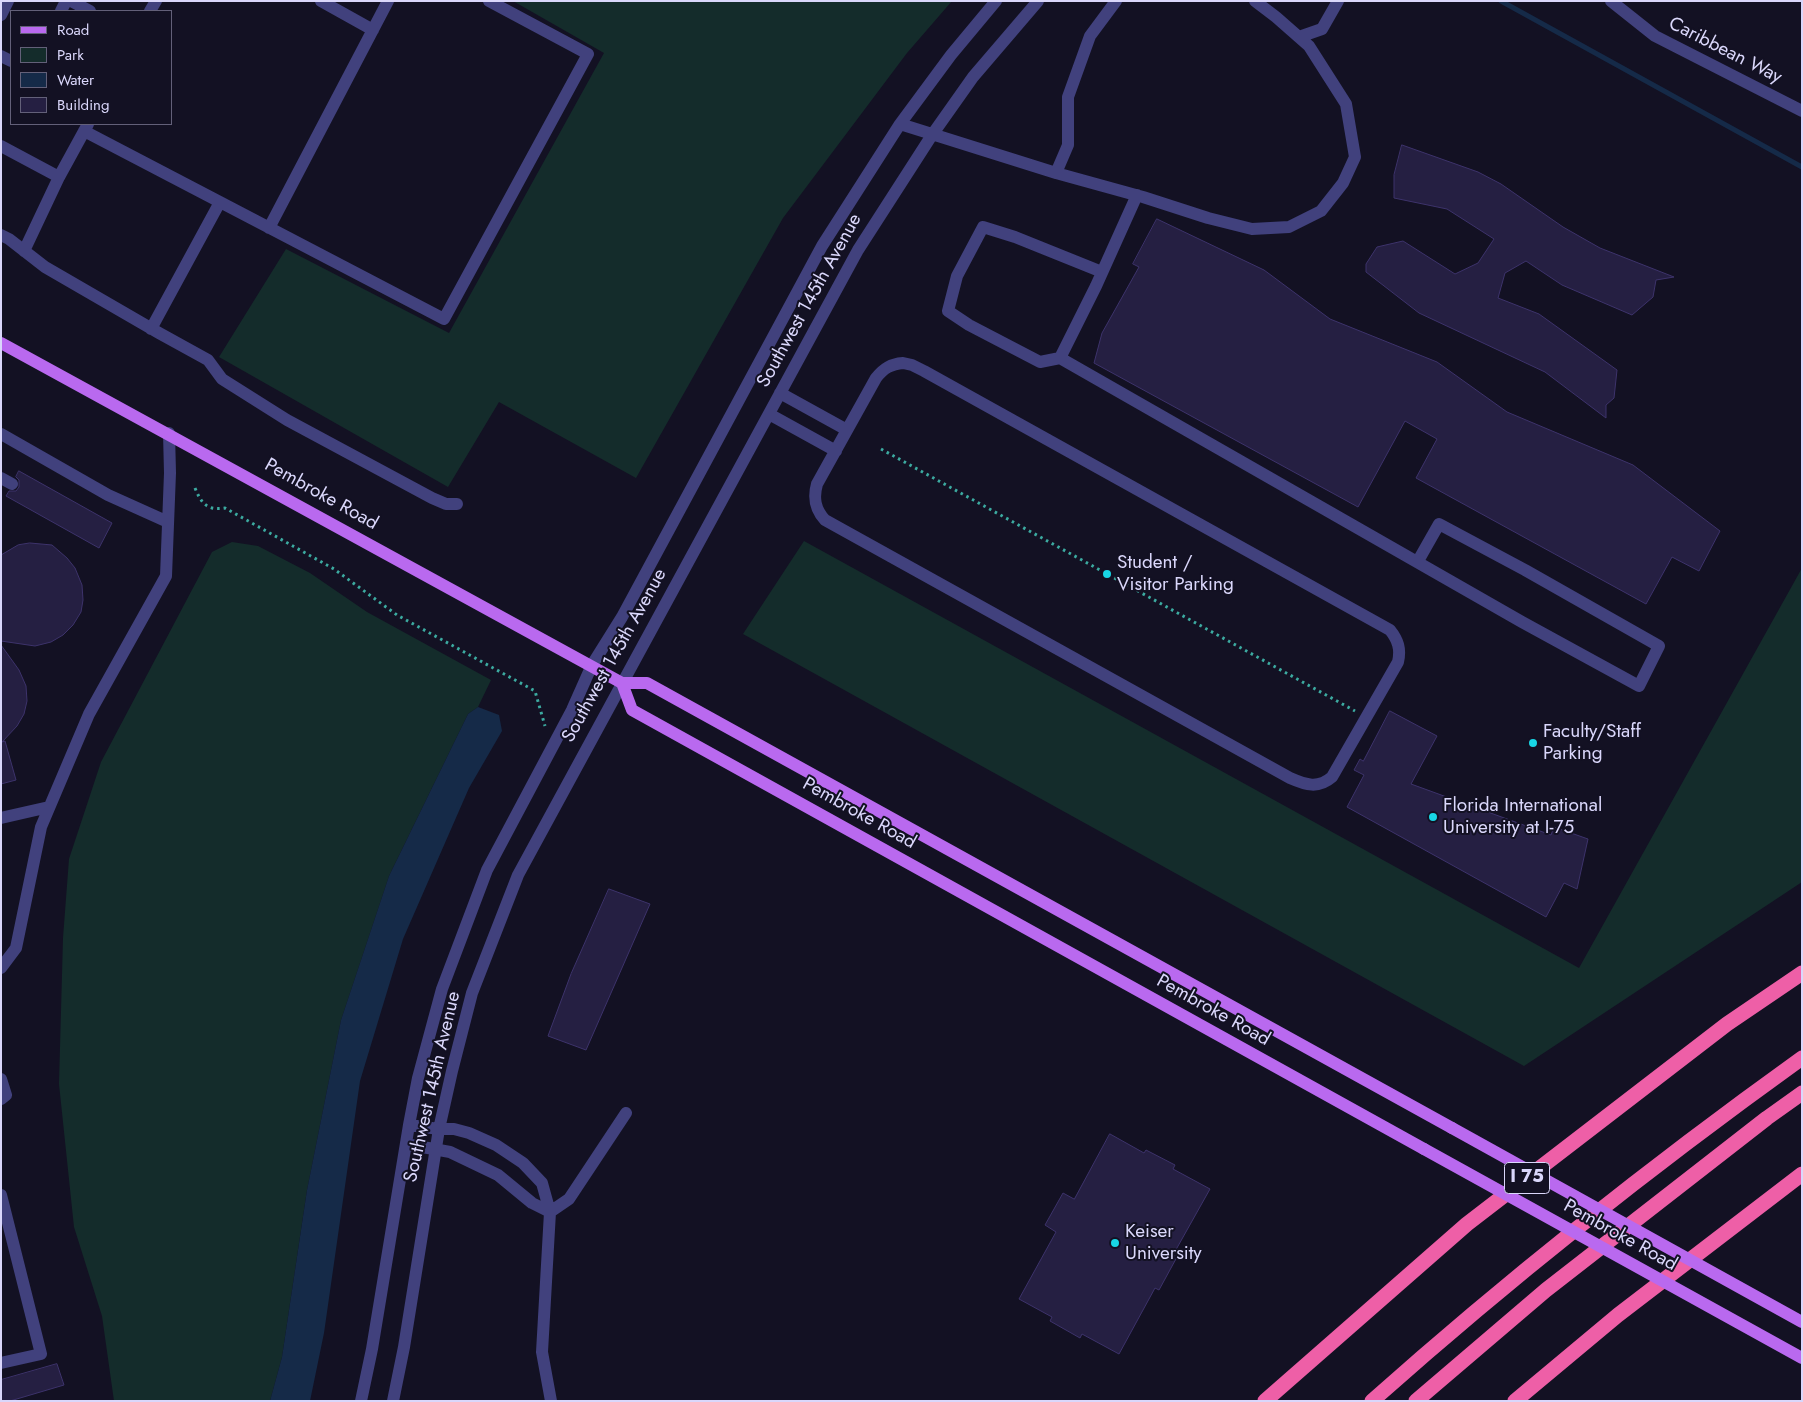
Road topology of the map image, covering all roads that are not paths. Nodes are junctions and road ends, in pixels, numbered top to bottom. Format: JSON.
{"nodes":[{"id":1,"x":8,"y":1,"type":"edge"},
{"id":2,"x":71,"y":1,"type":"edge"},
{"id":3,"x":321,"y":1,"type":"edge"},
{"id":4,"x":388,"y":1,"type":"edge"},
{"id":5,"x":488,"y":1,"type":"edge"},
{"id":6,"x":996,"y":1,"type":"edge"},
{"id":7,"x":1038,"y":1,"type":"edge"},
{"id":8,"x":1116,"y":1,"type":"edge"},
{"id":9,"x":1255,"y":1,"type":"edge"},
{"id":10,"x":1338,"y":1,"type":"edge"},
{"id":11,"x":1611,"y":1,"type":"edge"},
{"id":12,"x":88,"y":10,"type":"edge"},
{"id":13,"x":1,"y":15,"type":"edge"},
{"id":14,"x":373,"y":30,"type":"junction"},
{"id":15,"x":1299,"y":37,"type":"junction"},
{"id":16,"x":1802,"y":111,"type":"edge"},
{"id":17,"x":900,"y":124,"type":"junction"},
{"id":18,"x":86,"y":127,"type":"edge"},
{"id":19,"x":932,"y":135,"type":"junction"},
{"id":20,"x":1,"y":146,"type":"edge"},
{"id":21,"x":1056,"y":173,"type":"junction"},
{"id":22,"x":59,"y":177,"type":"junction"},
{"id":23,"x":1137,"y":195,"type":"junction"},
{"id":24,"x":220,"y":202,"type":"junction"},
{"id":25,"x":270,"y":228,"type":"junction"},
{"id":26,"x":1,"y":235,"type":"edge"},
{"id":27,"x":24,"y":252,"type":"junction"},
{"id":28,"x":1102,"y":272,"type":"junction"},
{"id":29,"x":151,"y":329,"type":"junction"},
{"id":30,"x":1,"y":342,"type":"edge"},
{"id":31,"x":1060,"y":358,"type":"junction"},
{"id":32,"x":780,"y":392,"type":"junction"},
{"id":33,"x":769,"y":414,"type":"junction"},
{"id":34,"x":848,"y":430,"type":"junction"},
{"id":35,"x":169,"y":433,"type":"junction"},
{"id":36,"x":1,"y":434,"type":"edge"},
{"id":37,"x":836,"y":451,"type":"junction"},
{"id":38,"x":457,"y":504,"type":"dead end"},
{"id":39,"x":168,"y":522,"type":"junction"},
{"id":40,"x":1418,"y":561,"type":"junction"},
{"id":41,"x":592,"y":665,"type":"junction"},
{"id":42,"x":622,"y":683,"type":"junction"},
{"id":43,"x":49,"y":807,"type":"junction"},
{"id":44,"x":1,"y":818,"type":"edge"},
{"id":45,"x":1,"y":968,"type":"edge"},
{"id":46,"x":1802,"y":973,"type":"edge"},
{"id":47,"x":1802,"y":1058,"type":"edge"},
{"id":48,"x":1,"y":1079,"type":"edge"},
{"id":49,"x":1802,"y":1093,"type":"edge"},
{"id":50,"x":1,"y":1099,"type":"edge"},
{"id":51,"x":626,"y":1113,"type":"dead end"},
{"id":52,"x":409,"y":1125,"type":"junction"},
{"id":53,"x":439,"y":1129,"type":"junction"},
{"id":54,"x":406,"y":1144,"type":"junction"},
{"id":55,"x":436,"y":1148,"type":"junction"},
{"id":56,"x":1802,"y":1174,"type":"edge"},
{"id":57,"x":1,"y":1195,"type":"edge"},
{"id":58,"x":3,"y":1211,"type":"edge"},
{"id":59,"x":550,"y":1212,"type":"junction"},
{"id":60,"x":1802,"y":1322,"type":"edge"},
{"id":61,"x":1802,"y":1358,"type":"edge"},
{"id":62,"x":1,"y":1363,"type":"edge"},
{"id":63,"x":361,"y":1401,"type":"edge"},
{"id":64,"x":393,"y":1401,"type":"edge"},
{"id":65,"x":551,"y":1401,"type":"edge"},
{"id":66,"x":1265,"y":1401,"type":"edge"},
{"id":67,"x":1372,"y":1401,"type":"edge"},
{"id":68,"x":1416,"y":1401,"type":"edge"},
{"id":69,"x":1515,"y":1401,"type":"edge"}],
"edges":[{"from":1,"to":13,"type":"street"},
{"from":2,"to":12,"type":"street"},
{"from":3,"to":14,"type":"street"},
{"from":4,"to":14,"type":"street"},
{"from":5,"to":25,"type":"street"},
{"from":6,"to":17,"type":"street","name":"Southwest 145th Avenue"},
{"from":7,"to":19,"type":"street","name":"Southwest 145th Avenue"},
{"from":8,"to":21,"type":"street"},
{"from":9,"to":15,"type":"street"},
{"from":10,"to":15,"type":"street"},
{"from":11,"to":16,"type":"street","name":"Caribbean Way"},
{"from":14,"to":25,"type":"street"},
{"from":15,"to":23,"type":"street"},
{"from":17,"to":19,"type":"street"},
{"from":17,"to":41,"type":"street","name":"Southwest 145th Avenue"},
{"from":18,"to":22,"type":"street"},
{"from":18,"to":24,"type":"street"},
{"from":19,"to":21,"type":"street"},
{"from":19,"to":32,"type":"street","name":"Southwest 145th Avenue"},
{"from":20,"to":22,"type":"street"},
{"from":21,"to":23,"type":"street"},
{"from":22,"to":27,"type":"street"},
{"from":23,"to":28,"type":"street"},
{"from":24,"to":25,"type":"street"},
{"from":24,"to":29,"type":"street"},
{"from":26,"to":27,"type":"street"},
{"from":27,"to":29,"type":"street"},
{"from":28,"to":31,"type":"street"},
{"from":28,"to":31,"type":"street"},
{"from":29,"to":38,"type":"street"},
{"from":30,"to":35,"type":"main road","name":"Pembroke Road"},
{"from":31,"to":40,"type":"street"},
{"from":32,"to":33,"type":"street","name":"Southwest 145th Avenue"},
{"from":32,"to":34,"type":"street"},
{"from":33,"to":37,"type":"street"},
{"from":33,"to":42,"type":"street","name":"Southwest 145th Avenue"},
{"from":34,"to":37,"type":"street"},
{"from":34,"to":37,"type":"street"},
{"from":35,"to":39,"type":"street"},
{"from":35,"to":41,"type":"main road","name":"Pembroke Road"},
{"from":36,"to":39,"type":"street"},
{"from":39,"to":43,"type":"street"},
{"from":40,"to":40,"type":"street"},
{"from":41,"to":42,"type":"main road","name":"Pembroke Road"},
{"from":41,"to":52,"type":"street","name":"Southwest 145th Avenue"},
{"from":42,"to":53,"type":"street","name":"Southwest 145th Avenue"},
{"from":42,"to":60,"type":"main road","name":"Pembroke Road","bridge":true},
{"from":42,"to":61,"type":"main road","name":"Pembroke Road","bridge":true},
{"from":43,"to":44,"type":"street"},
{"from":43,"to":45,"type":"street"},
{"from":46,"to":66,"type":"highway","number":"I 75"},
{"from":47,"to":67,"type":"highway"},
{"from":48,"to":50,"type":"street"},
{"from":49,"to":68,"type":"highway"},
{"from":51,"to":59,"type":"street"},
{"from":52,"to":53,"type":"street"},
{"from":52,"to":54,"type":"street","name":"Southwest 145th Avenue"},
{"from":53,"to":55,"type":"street","name":"Southwest 145th Avenue"},
{"from":53,"to":59,"type":"street"},
{"from":54,"to":55,"type":"street"},
{"from":54,"to":63,"type":"street","name":"Southwest 145th Avenue"},
{"from":55,"to":59,"type":"street"},
{"from":55,"to":64,"type":"street","name":"Southwest 145th Avenue"},
{"from":56,"to":69,"type":"highway"},
{"from":57,"to":58,"type":"street"},
{"from":58,"to":62,"type":"street"},
{"from":59,"to":65,"type":"street"}]}
